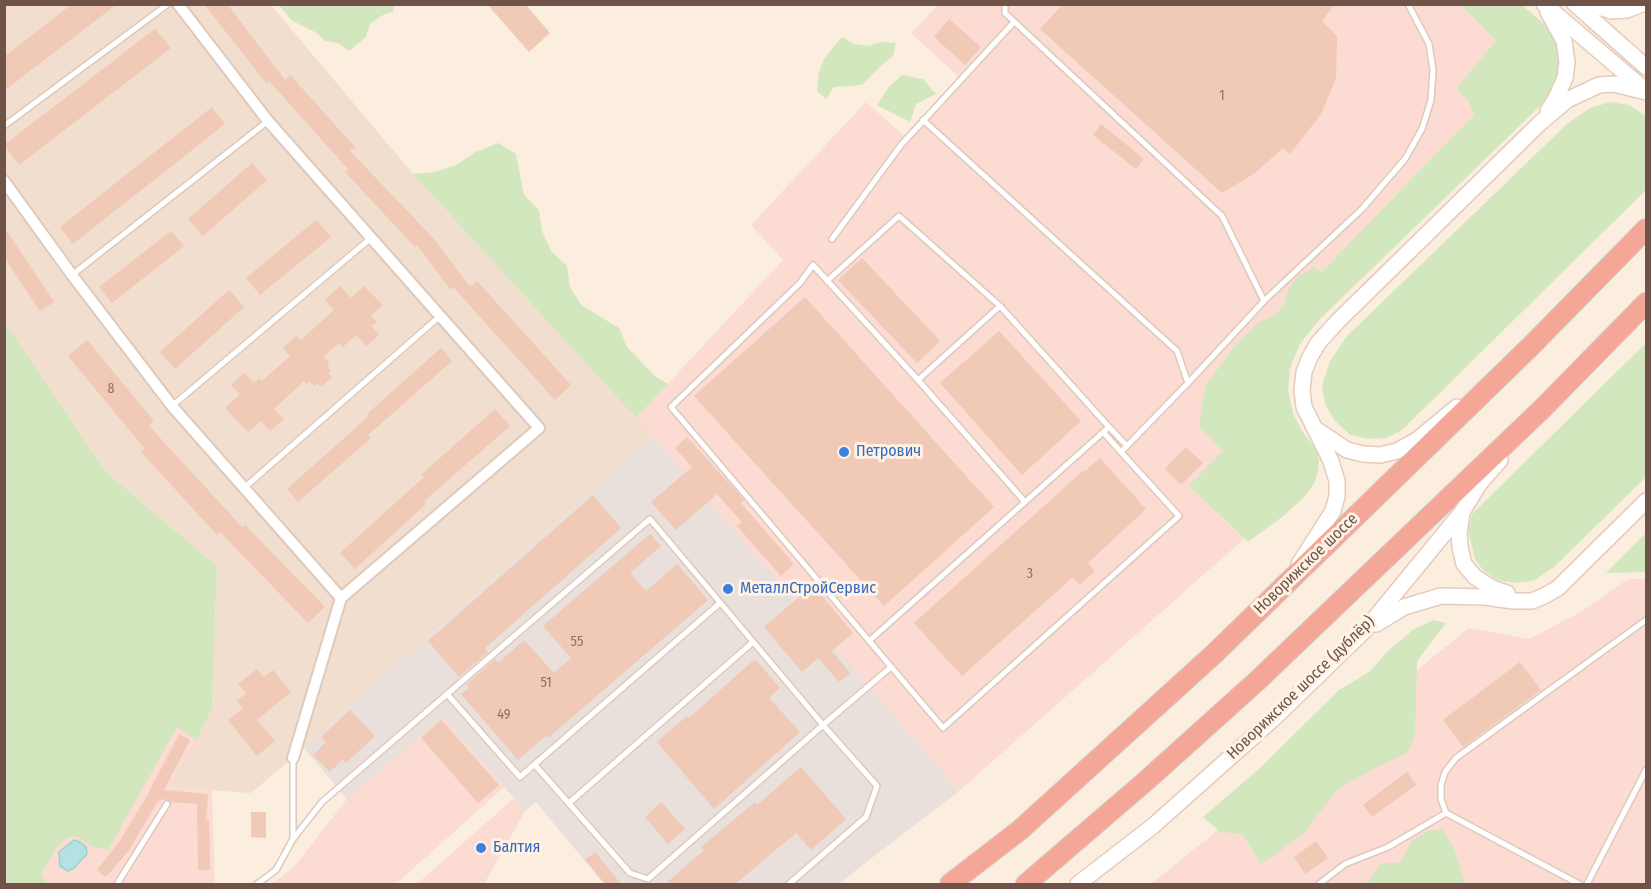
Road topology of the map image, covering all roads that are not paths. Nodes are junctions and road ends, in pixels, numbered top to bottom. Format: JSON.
{"nodes":[{"id":1,"x":168,"y":4,"type":"edge"},
{"id":2,"x":178,"y":4,"type":"edge"},
{"id":3,"x":1005,"y":4,"type":"edge"},
{"id":4,"x":1408,"y":4,"type":"edge"},
{"id":5,"x":1544,"y":4,"type":"edge"},
{"id":6,"x":1575,"y":4,"type":"edge"},
{"id":7,"x":1589,"y":4,"type":"edge"},
{"id":8,"x":1642,"y":4,"type":"edge"},
{"id":9,"x":1014,"y":22,"type":"junction"},
{"id":10,"x":1647,"y":68,"type":"edge"},
{"id":11,"x":1647,"y":92,"type":"edge"},
{"id":12,"x":923,"y":120,"type":"junction"},
{"id":13,"x":268,"y":121,"type":"junction"},
{"id":14,"x":1539,"y":124,"type":"junction"},
{"id":15,"x":4,"y":126,"type":"edge"},
{"id":16,"x":4,"y":181,"type":"edge"},
{"id":17,"x":1647,"y":229,"type":"edge"},
{"id":18,"x":371,"y":238,"type":"junction"},
{"id":19,"x":832,"y":239,"type":"dead end"},
{"id":20,"x":72,"y":275,"type":"junction"},
{"id":21,"x":827,"y":281,"type":"junction"},
{"id":22,"x":1264,"y":301,"type":"junction"},
{"id":23,"x":1647,"y":303,"type":"edge"},
{"id":24,"x":1000,"y":306,"type":"junction"},
{"id":25,"x":440,"y":316,"type":"junction"},
{"id":26,"x":1531,"y":346,"type":"junction"},
{"id":27,"x":918,"y":381,"type":"junction"},
{"id":28,"x":1188,"y":383,"type":"junction"},
{"id":29,"x":172,"y":406,"type":"junction"},
{"id":30,"x":1542,"y":409,"type":"junction"},
{"id":31,"x":1109,"y":427,"type":"junction"},
{"id":32,"x":1314,"y":427,"type":"junction"},
{"id":33,"x":1103,"y":432,"type":"junction"},
{"id":34,"x":1127,"y":446,"type":"junction"},
{"id":35,"x":1121,"y":452,"type":"junction"},
{"id":36,"x":244,"y":488,"type":"junction"},
{"id":37,"x":1647,"y":501,"type":"edge"},
{"id":38,"x":1025,"y":502,"type":"junction"},
{"id":39,"x":1462,"y":512,"type":"junction"},
{"id":40,"x":1288,"y":581,"type":"junction"},
{"id":41,"x":1558,"y":588,"type":"junction"},
{"id":42,"x":341,"y":598,"type":"junction"},
{"id":43,"x":720,"y":603,"type":"junction"},
{"id":44,"x":1647,"y":620,"type":"edge"},
{"id":45,"x":1365,"y":630,"type":"junction"},
{"id":46,"x":869,"y":641,"type":"junction"},
{"id":47,"x":753,"y":642,"type":"junction"},
{"id":48,"x":891,"y":667,"type":"junction"},
{"id":49,"x":447,"y":694,"type":"junction"},
{"id":50,"x":823,"y":725,"type":"junction"},
{"id":51,"x":292,"y":758,"type":"joint"},
{"id":52,"x":535,"y":765,"type":"junction"},
{"id":53,"x":1647,"y":770,"type":"edge"},
{"id":54,"x":569,"y":803,"type":"junction"},
{"id":55,"x":167,"y":804,"type":"dead end"},
{"id":56,"x":1446,"y":813,"type":"junction"},
{"id":57,"x":293,"y":839,"type":"junction"},
{"id":58,"x":649,"y":882,"type":"edge"},
{"id":59,"x":117,"y":885,"type":"edge"},
{"id":60,"x":257,"y":885,"type":"edge"},
{"id":61,"x":789,"y":885,"type":"edge"},
{"id":62,"x":950,"y":885,"type":"edge"},
{"id":63,"x":1026,"y":885,"type":"edge"},
{"id":64,"x":1078,"y":885,"type":"edge"},
{"id":65,"x":1319,"y":885,"type":"edge"},
{"id":66,"x":1579,"y":885,"type":"edge"},
{"id":67,"x":1587,"y":885,"type":"edge"}],
"edges":[{"from":1,"to":15,"type":"lane"},
{"from":2,"to":13,"type":"street"},
{"from":3,"to":9,"type":"lane"},
{"from":4,"to":22,"type":"lane"},
{"from":5,"to":11,"type":"street"},
{"from":5,"to":14,"type":"street"},
{"from":6,"to":10,"type":"street"},
{"from":7,"to":8,"type":"street"},
{"from":9,"to":12,"type":"lane"},
{"from":9,"to":22,"type":"lane"},
{"from":11,"to":14,"type":"street"},
{"from":12,"to":19,"type":"lane"},
{"from":12,"to":28,"type":"lane"},
{"from":13,"to":18,"type":"street"},
{"from":13,"to":20,"type":"lane"},
{"from":14,"to":32,"type":"street"},
{"from":16,"to":20,"type":"street"},
{"from":17,"to":26,"type":"highway","name":"Новорижское шоссе"},
{"from":18,"to":25,"type":"street"},
{"from":18,"to":29,"type":"lane"},
{"from":20,"to":29,"type":"street"},
{"from":21,"to":24,"type":"lane"},
{"from":21,"to":27,"type":"lane"},
{"from":21,"to":46,"type":"lane"},
{"from":22,"to":28,"type":"lane"},
{"from":23,"to":30,"type":"highway"},
{"from":24,"to":27,"type":"lane"},
{"from":24,"to":31,"type":"lane"},
{"from":25,"to":36,"type":"lane"},
{"from":25,"to":42,"type":"street"},
{"from":26,"to":32,"type":"street"},
{"from":26,"to":40,"type":"highway","name":"Новорижское шоссе"},
{"from":27,"to":38,"type":"lane"},
{"from":28,"to":34,"type":"lane"},
{"from":29,"to":36,"type":"street"},
{"from":30,"to":39,"type":"street","name":"Новорижское шоссе (дублёр)"},
{"from":30,"to":63,"type":"highway"},
{"from":31,"to":33,"type":"lane"},
{"from":31,"to":34,"type":"lane"},
{"from":32,"to":40,"type":"street"},
{"from":33,"to":35,"type":"lane"},
{"from":33,"to":38,"type":"lane"},
{"from":34,"to":35,"type":"lane"},
{"from":35,"to":48,"type":"lane"},
{"from":36,"to":42,"type":"street"},
{"from":37,"to":41,"type":"street"},
{"from":38,"to":46,"type":"lane"},
{"from":39,"to":41,"type":"street"},
{"from":39,"to":45,"type":"street","name":"Новорижское шоссе (дублёр)"},
{"from":40,"to":62,"type":"highway","name":"Новорижское шоссе"},
{"from":41,"to":45,"type":"street"},
{"from":42,"to":51,"type":"street"},
{"from":43,"to":47,"type":"lane"},
{"from":43,"to":49,"type":"lane"},
{"from":43,"to":52,"type":"lane"},
{"from":44,"to":56,"type":"lane"},
{"from":45,"to":64,"type":"street","name":"Новорижское шоссе (дублёр)"},
{"from":46,"to":48,"type":"lane"},
{"from":47,"to":50,"type":"lane"},
{"from":47,"to":54,"type":"lane"},
{"from":48,"to":50,"type":"lane"},
{"from":49,"to":52,"type":"lane"},
{"from":49,"to":57,"type":"lane"},
{"from":50,"to":58,"type":"lane"},
{"from":50,"to":61,"type":"lane"},
{"from":51,"to":57,"type":"lane"},
{"from":52,"to":54,"type":"lane"},
{"from":53,"to":67,"type":"lane"},
{"from":54,"to":58,"type":"lane"},
{"from":55,"to":59,"type":"lane"},
{"from":56,"to":65,"type":"lane"},
{"from":56,"to":66,"type":"lane"},
{"from":57,"to":60,"type":"lane"}]}
